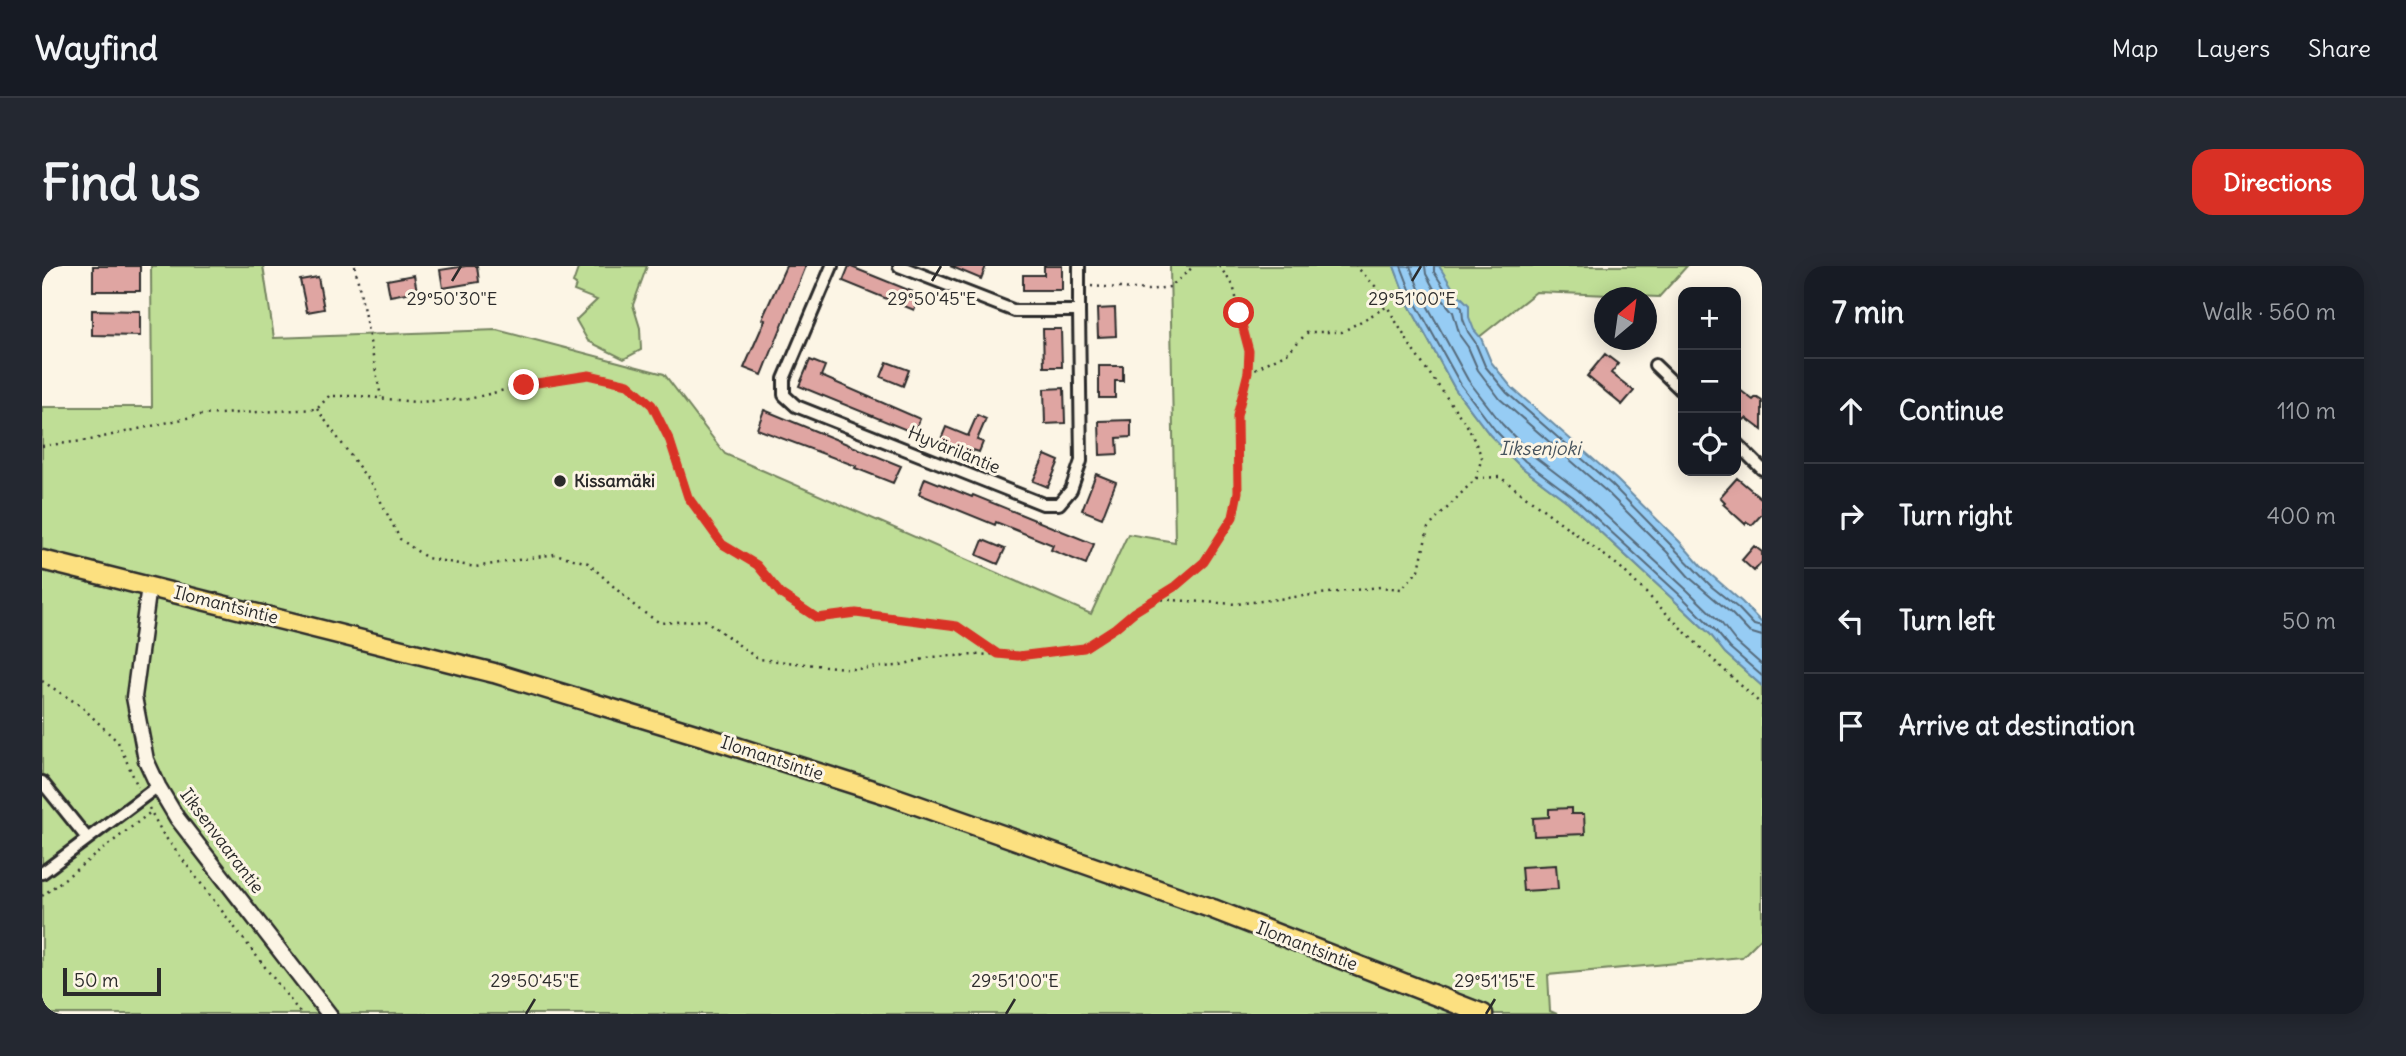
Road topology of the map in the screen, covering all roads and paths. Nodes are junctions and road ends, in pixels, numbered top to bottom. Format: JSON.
{"nodes":[{"id":1,"x":355,"y":266,"type":"edge"},
{"id":2,"x":832,"y":266,"type":"edge"},
{"id":3,"x":899,"y":266,"type":"edge"},
{"id":4,"x":1079,"y":266,"type":"edge"},
{"id":5,"x":1195,"y":266,"type":"edge"},
{"id":6,"x":1219,"y":266,"type":"edge"},
{"id":7,"x":1356,"y":266,"type":"edge"},
{"id":8,"x":1079,"y":285,"type":"junction"},
{"id":9,"x":1386,"y":307,"type":"junction"},
{"id":10,"x":1079,"y":311,"type":"junction"},
{"id":11,"x":1655,"y":365,"type":"dead end"},
{"id":12,"x":1248,"y":372,"type":"junction"},
{"id":13,"x":1678,"y":387,"type":"edge"},
{"id":14,"x":381,"y":398,"type":"junction"},
{"id":15,"x":317,"y":409,"type":"junction"},
{"id":16,"x":42,"y":446,"type":"edge"},
{"id":17,"x":1741,"y":448,"type":"edge"},
{"id":18,"x":1762,"y":469,"type":"edge"},
{"id":19,"x":1476,"y":478,"type":"junction"},
{"id":20,"x":42,"y":560,"type":"edge"},
{"id":21,"x":149,"y":586,"type":"junction"},
{"id":22,"x":1156,"y":599,"type":"junction"},
{"id":23,"x":998,"y":654,"type":"junction"},
{"id":24,"x":42,"y":681,"type":"edge"},
{"id":25,"x":1762,"y":705,"type":"edge"},
{"id":26,"x":42,"y":782,"type":"edge"},
{"id":27,"x":158,"y":786,"type":"junction"},
{"id":28,"x":143,"y":797,"type":"junction"},
{"id":29,"x":151,"y":813,"type":"junction"},
{"id":30,"x":88,"y":838,"type":"junction"},
{"id":31,"x":42,"y":873,"type":"edge"},
{"id":32,"x":42,"y":896,"type":"edge"},
{"id":33,"x":301,"y":1014,"type":"edge"},
{"id":34,"x":329,"y":1014,"type":"edge"},
{"id":35,"x":1483,"y":1014,"type":"edge"}],
"edges":[{"from":1,"to":14,"type":"path"},
{"from":2,"to":10,"type":"street","name":"Hyväriläntie"},
{"from":3,"to":10,"type":"street"},
{"from":4,"to":8,"type":"street"},
{"from":5,"to":8,"type":"path"},
{"from":6,"to":12,"type":"path"},
{"from":7,"to":9,"type":"path"},
{"from":8,"to":10,"type":"street"},
{"from":9,"to":12,"type":"path"},
{"from":9,"to":19,"type":"path"},
{"from":11,"to":13,"type":"street"},
{"from":12,"to":22,"type":"path"},
{"from":14,"to":15,"type":"path"},
{"from":14,"to":23,"type":"path"},
{"from":15,"to":16,"type":"path"},
{"from":15,"to":23,"type":"path"},
{"from":17,"to":18,"type":"street"},
{"from":19,"to":22,"type":"path"},
{"from":19,"to":25,"type":"path"},
{"from":20,"to":21,"type":"main road","name":"Ilomantsintie"},
{"from":21,"to":27,"type":"street","name":"Iiksenvaarantie"},
{"from":21,"to":35,"type":"main road","name":"Ilomantsintie"},
{"from":22,"to":23,"type":"path"},
{"from":24,"to":28,"type":"path"},
{"from":26,"to":30,"type":"street"},
{"from":27,"to":28,"type":"street"},
{"from":27,"to":34,"type":"street","name":"Iiksenvaarantie"},
{"from":28,"to":29,"type":"path"},
{"from":28,"to":30,"type":"street"},
{"from":29,"to":32,"type":"path"},
{"from":29,"to":33,"type":"path"},
{"from":30,"to":31,"type":"street"}]}
